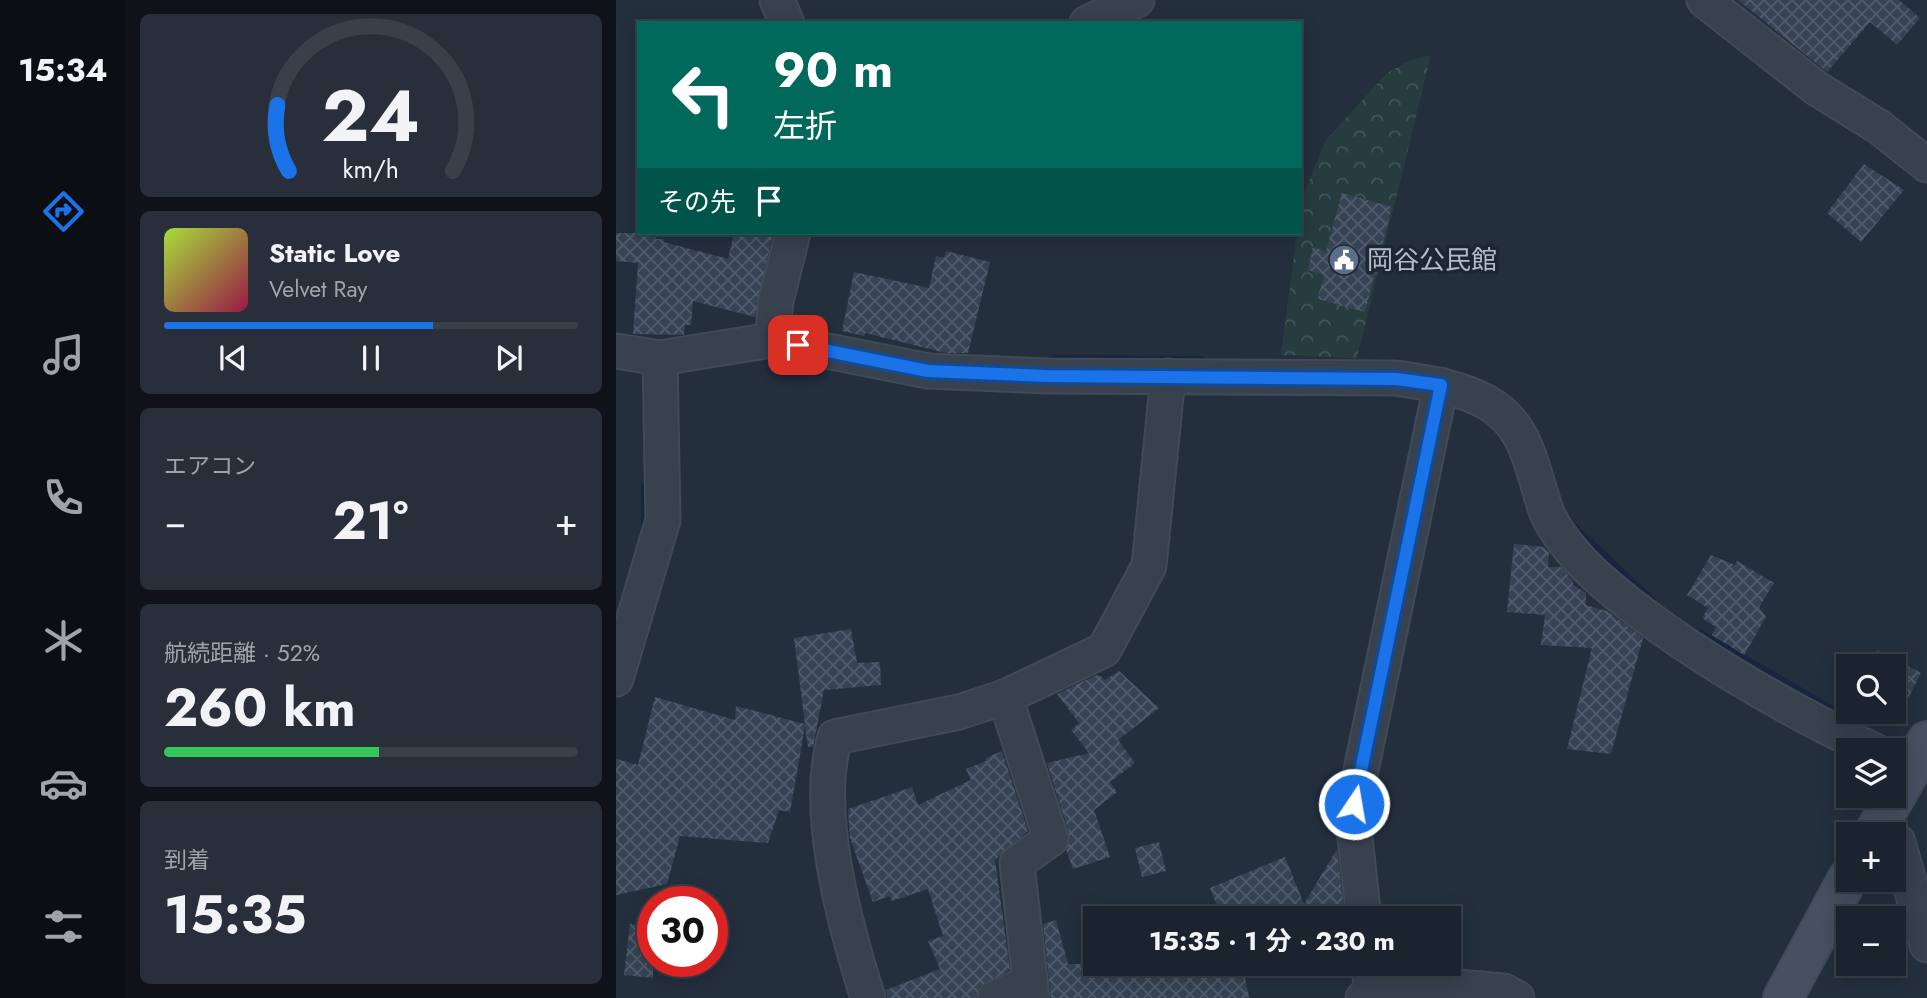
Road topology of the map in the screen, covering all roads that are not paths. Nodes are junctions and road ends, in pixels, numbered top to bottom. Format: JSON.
{"nodes":[{"id":1,"x":777,"y":0,"type":"edge"},
{"id":2,"x":1137,"y":0,"type":"edge"},
{"id":3,"x":1704,"y":0,"type":"edge"},
{"id":4,"x":786,"y":21,"type":"edge"},
{"id":5,"x":1091,"y":21,"type":"edge"},
{"id":6,"x":1927,"y":165,"type":"edge"},
{"id":7,"x":792,"y":235,"type":"edge"},
{"id":8,"x":772,"y":340,"type":"junction"},
{"id":9,"x":644,"y":355,"type":"edge"},
{"id":10,"x":1168,"y":376,"type":"junction"},
{"id":11,"x":1441,"y":385,"type":"junction"},
{"id":12,"x":623,"y":630,"type":"edge"},
{"id":13,"x":616,"y":679,"type":"edge"},
{"id":14,"x":1005,"y":697,"type":"junction"},
{"id":15,"x":1848,"y":738,"type":"edge"},
{"id":16,"x":1911,"y":756,"type":"edge"},
{"id":17,"x":1888,"y":822,"type":"edge"},
{"id":18,"x":1906,"y":870,"type":"edge"},
{"id":19,"x":1840,"y":892,"type":"edge"},
{"id":20,"x":1363,"y":906,"type":"edge"},
{"id":21,"x":1927,"y":945,"type":"edge"},
{"id":22,"x":1368,"y":986,"type":"edge"},
{"id":23,"x":1031,"y":990,"type":"edge"},
{"id":24,"x":868,"y":998,"type":"edge"},
{"id":25,"x":995,"y":998,"type":"edge"},
{"id":26,"x":1517,"y":998,"type":"edge"},
{"id":27,"x":1783,"y":998,"type":"edge"}],
"edges":[{"from":1,"to":4,"type":"street"},
{"from":2,"to":5,"type":"street"},
{"from":3,"to":6,"type":"street"},
{"from":7,"to":8,"type":"street"},
{"from":8,"to":9,"type":"street"},
{"from":8,"to":10,"type":"street"},
{"from":9,"to":12,"type":"street"},
{"from":10,"to":11,"type":"street"},
{"from":10,"to":14,"type":"street"},
{"from":11,"to":15,"type":"street"},
{"from":11,"to":20,"type":"street"},
{"from":12,"to":13,"type":"street"},
{"from":14,"to":23,"type":"street"},
{"from":14,"to":24,"type":"street"},
{"from":16,"to":17,"type":"main road"},
{"from":18,"to":21,"type":"street"},
{"from":19,"to":27,"type":"main road"},
{"from":22,"to":26,"type":"street"},
{"from":23,"to":25,"type":"street"}]}
